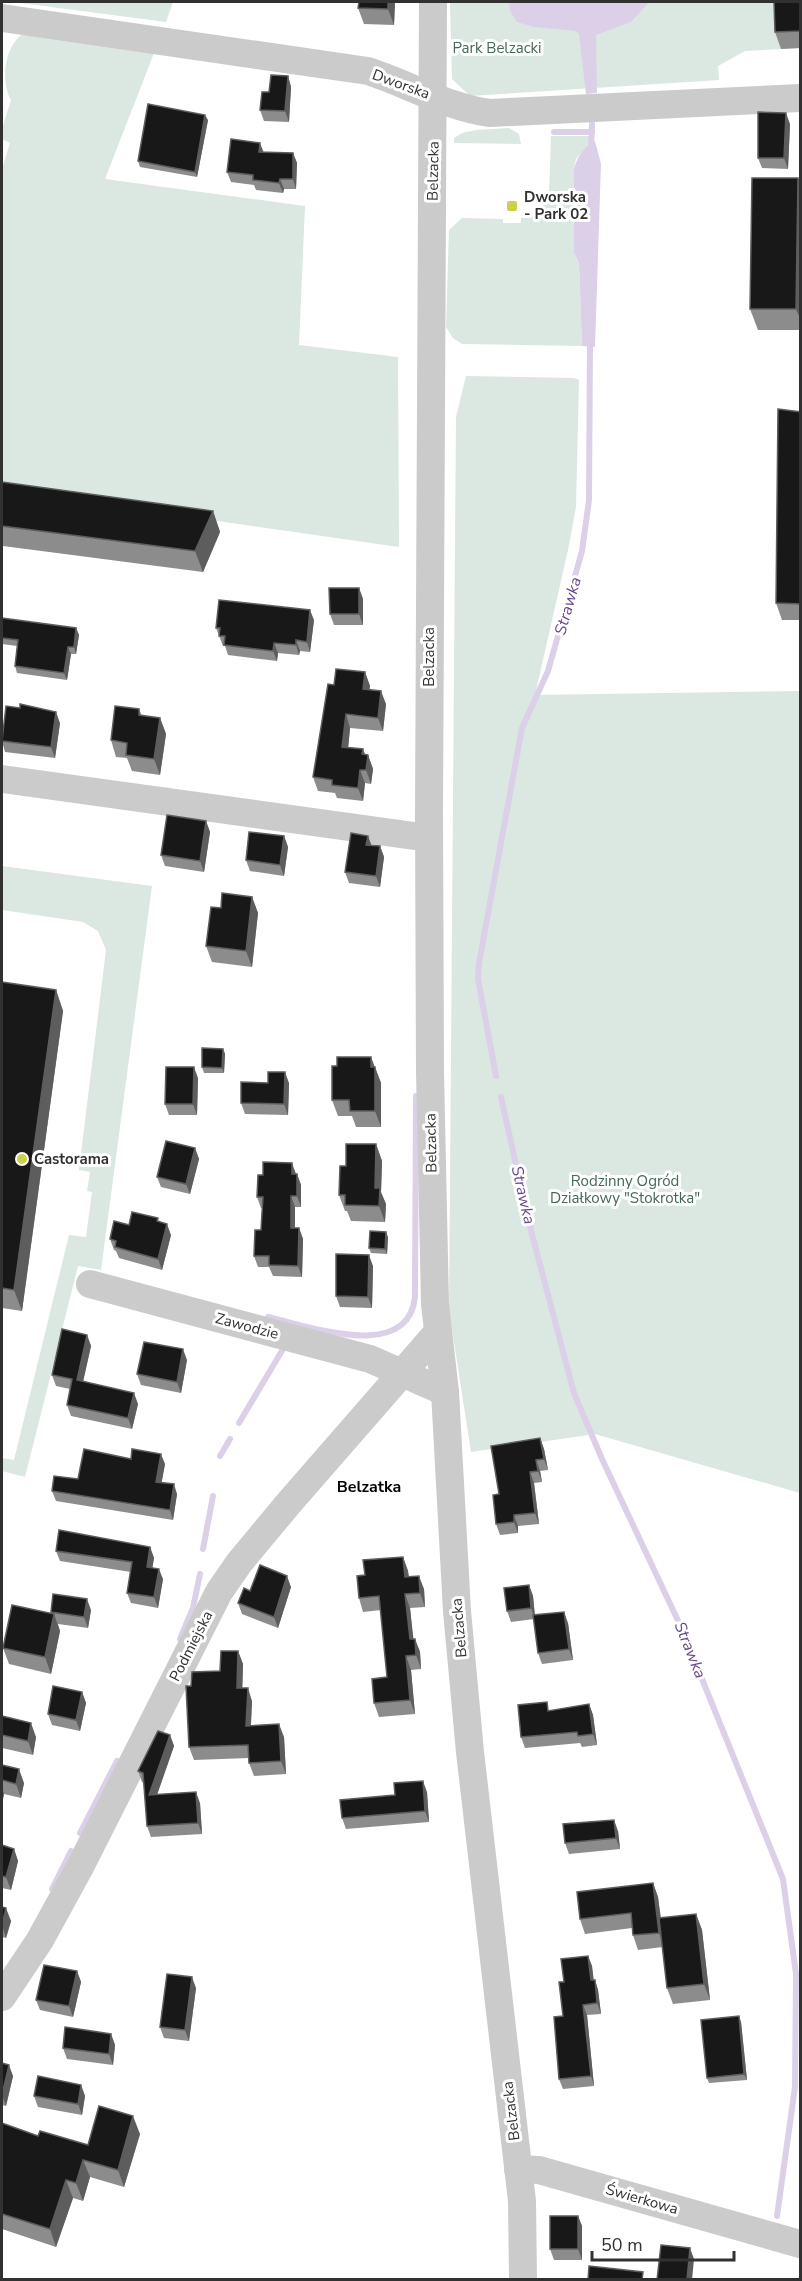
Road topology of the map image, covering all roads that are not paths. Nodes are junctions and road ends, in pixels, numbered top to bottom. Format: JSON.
{"nodes":[{"id":1,"x":433,"y":2,"type":"edge"},
{"id":2,"x":2,"y":18,"type":"edge"},
{"id":3,"x":434,"y":96,"type":"junction"},
{"id":4,"x":801,"y":98,"type":"edge"},
{"id":5,"x":2,"y":779,"type":"edge"},
{"id":6,"x":429,"y":838,"type":"junction"},
{"id":7,"x":90,"y":1284,"type":"dead end"},
{"id":8,"x":437,"y":1334,"type":"junction"},
{"id":9,"x":403,"y":1372,"type":"junction"},
{"id":10,"x":445,"y":1392,"type":"junction"},
{"id":11,"x":2,"y":1997,"type":"edge"},
{"id":12,"x":518,"y":2169,"type":"junction"},
{"id":13,"x":801,"y":2244,"type":"edge"},
{"id":14,"x":523,"y":2280,"type":"edge"}],
"edges":[{"from":1,"to":3,"type":"street","name":"Belzacka"},
{"from":2,"to":3,"type":"street","name":"Dworska"},
{"from":3,"to":4,"type":"street","name":"Dworska"},
{"from":3,"to":6,"type":"street","name":"Belzacka"},
{"from":5,"to":6,"type":"street"},
{"from":6,"to":8,"type":"street","name":"Belzacka"},
{"from":7,"to":9,"type":"street","name":"Zawodzie"},
{"from":8,"to":9,"type":"street","name":"Podmiejska"},
{"from":8,"to":10,"type":"street","name":"Belzacka"},
{"from":9,"to":10,"type":"street","name":"Zawodzie"},
{"from":9,"to":11,"type":"street","name":"Podmiejska"},
{"from":10,"to":12,"type":"street","name":"Belzacka"},
{"from":12,"to":13,"type":"street","name":"Świerkowa"},
{"from":12,"to":14,"type":"street","name":"Belzacka"}]}
